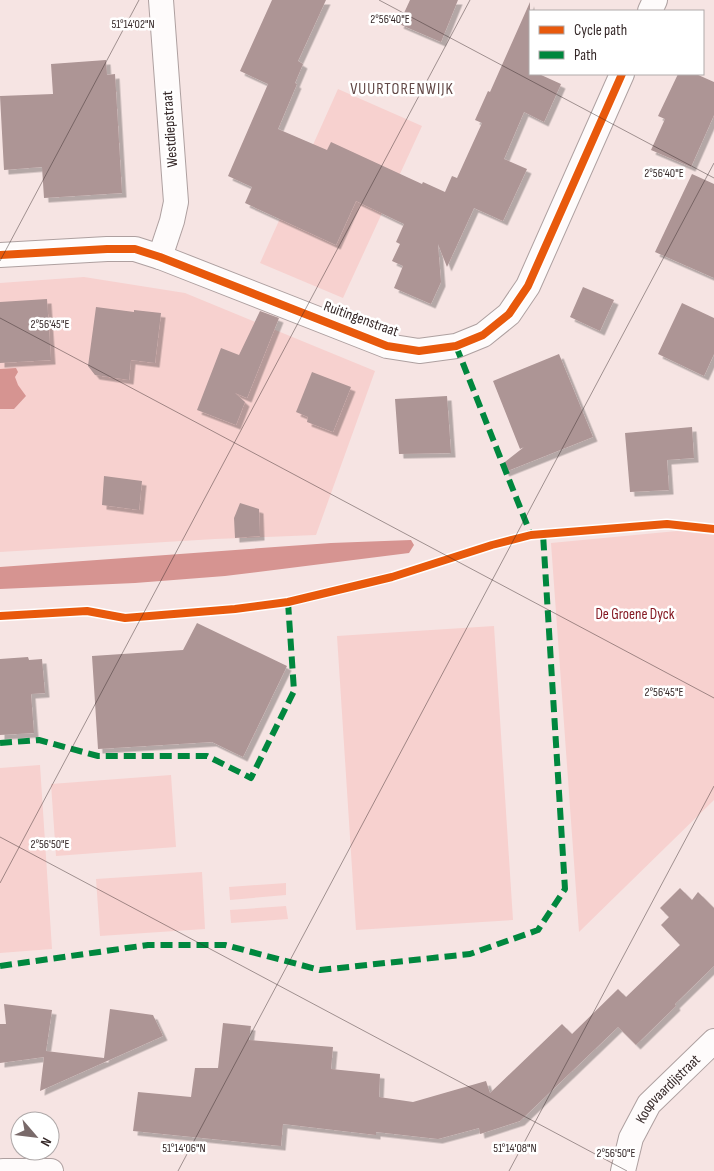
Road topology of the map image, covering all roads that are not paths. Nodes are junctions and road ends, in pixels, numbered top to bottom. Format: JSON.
{"nodes":[{"id":1,"x":161,"y":0,"type":"edge"},
{"id":2,"x":622,"y":75,"type":"edge"},
{"id":3,"x":0,"y":255,"type":"edge"},
{"id":4,"x":160,"y":256,"type":"junction"},
{"id":5,"x":714,"y":1041,"type":"edge"},
{"id":6,"x":3,"y":1171,"type":"edge"},
{"id":7,"x":51,"y":1171,"type":"edge"},
{"id":8,"x":623,"y":1171,"type":"edge"}],
"edges":[{"from":1,"to":4,"type":"street","name":"Westdiepstraat"},
{"from":2,"to":4,"type":"street","name":"Ruitingenstraat"},
{"from":3,"to":4,"type":"street","name":"Ruitingenstraat"},
{"from":5,"to":8,"type":"street","name":"Koopvaardijstraat"},
{"from":6,"to":7,"type":"street"}]}
